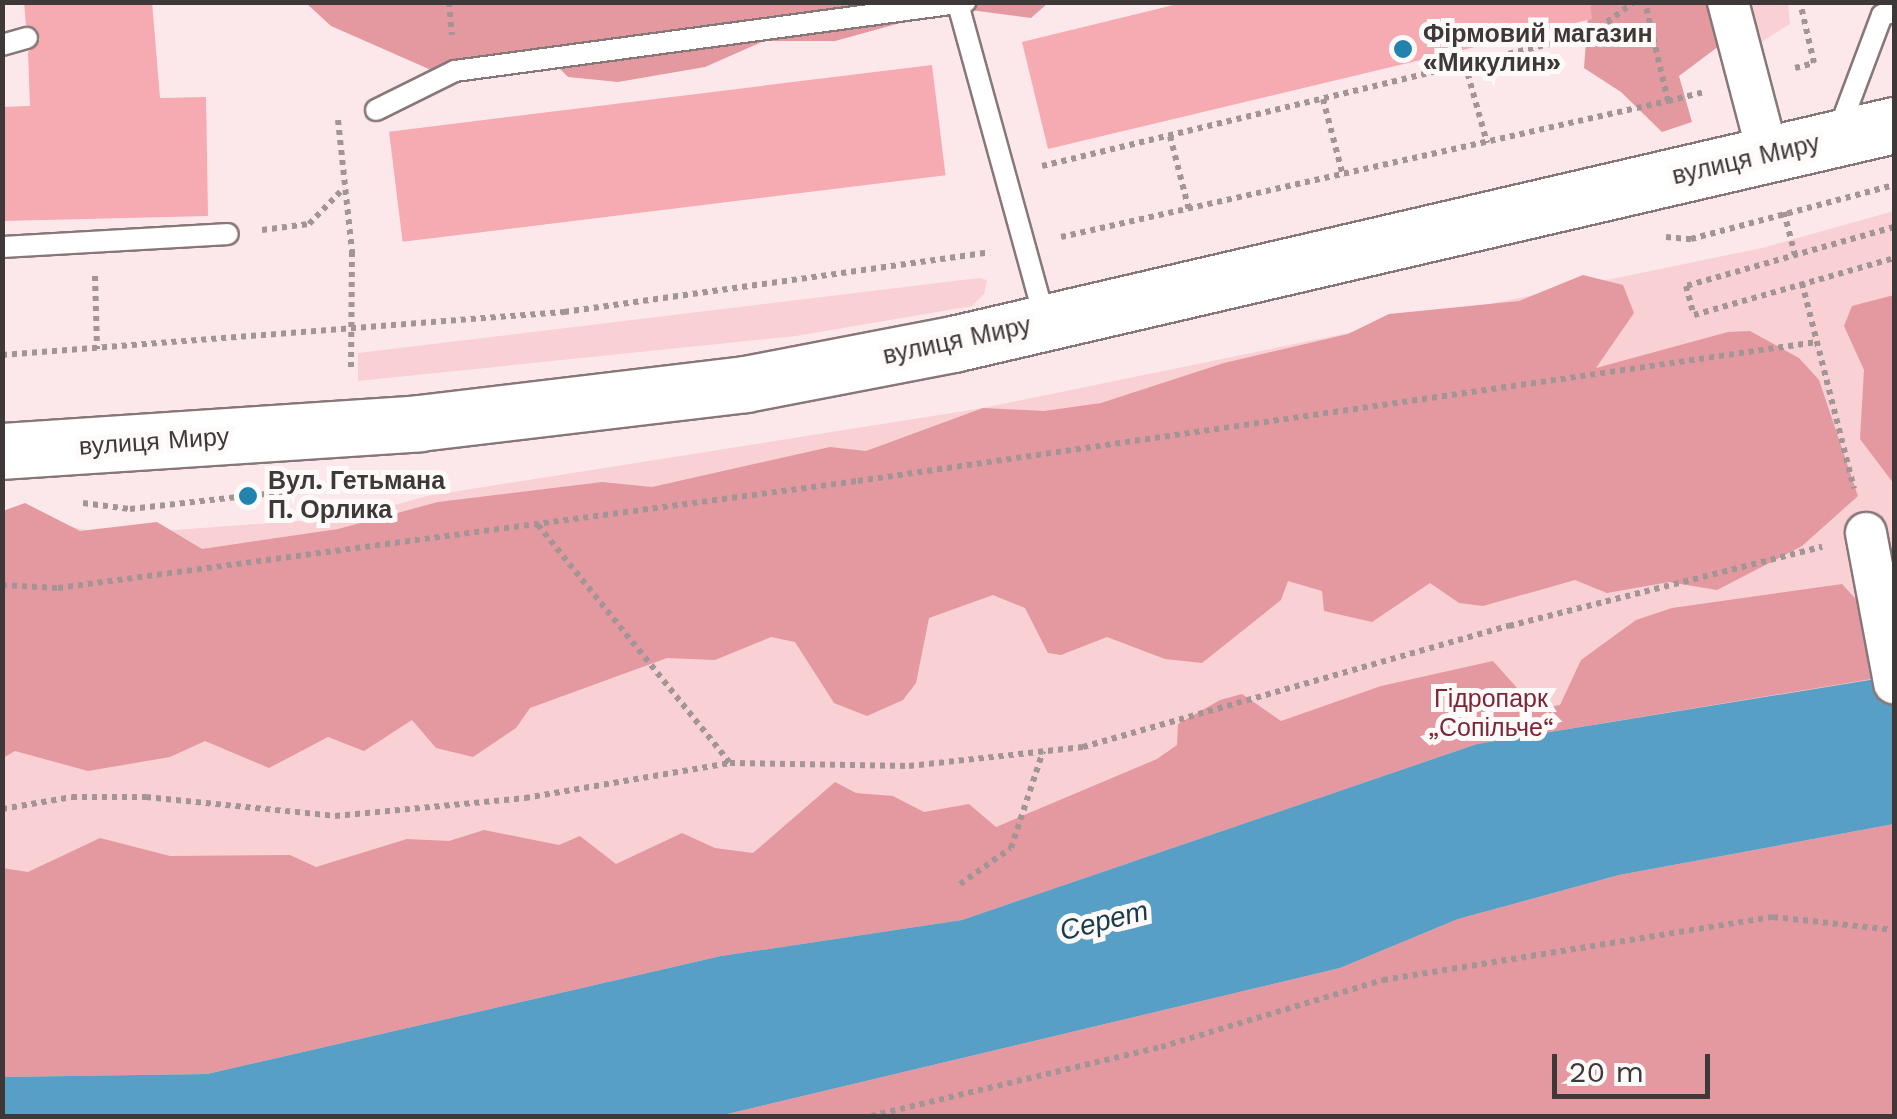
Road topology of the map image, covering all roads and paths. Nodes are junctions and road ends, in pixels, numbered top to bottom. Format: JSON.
{"nodes":[{"id":1,"x":1634,"y":2,"type":"edge"},
{"id":2,"x":1645,"y":2,"type":"edge"},
{"id":3,"x":1728,"y":2,"type":"edge"},
{"id":4,"x":962,"y":3,"type":"edge"},
{"id":5,"x":1894,"y":12,"type":"edge"},
{"id":6,"x":27,"y":38,"type":"dead end"},
{"id":7,"x":2,"y":45,"type":"edge"},
{"id":8,"x":1465,"y":64,"type":"junction"},
{"id":9,"x":1323,"y":99,"type":"junction"},
{"id":10,"x":376,"y":110,"type":"joint"},
{"id":11,"x":1894,"y":125,"type":"edge"},
{"id":12,"x":1170,"y":136,"type":"junction"},
{"id":13,"x":1836,"y":138,"type":"junction"},
{"id":14,"x":1487,"y":143,"type":"junction"},
{"id":15,"x":1768,"y":155,"type":"junction"},
{"id":16,"x":1006,"y":175,"type":"junction"},
{"id":17,"x":1343,"y":176,"type":"junction"},
{"id":18,"x":345,"y":187,"type":"junction"},
{"id":19,"x":1188,"y":210,"type":"junction"},
{"id":20,"x":1894,"y":227,"type":"edge"},
{"id":21,"x":228,"y":234,"type":"joint"},
{"id":22,"x":95,"y":244,"type":"junction"},
{"id":23,"x":1026,"y":244,"type":"junction"},
{"id":24,"x":2,"y":247,"type":"edge"},
{"id":25,"x":1894,"y":258,"type":"edge"},
{"id":26,"x":1802,"y":283,"type":"junction"},
{"id":27,"x":1046,"y":322,"type":"junction"},
{"id":28,"x":349,"y":332,"type":"junction"},
{"id":29,"x":1817,"y":342,"type":"junction"},
{"id":30,"x":97,"y":349,"type":"junction"},
{"id":31,"x":2,"y":355,"type":"edge"},
{"id":32,"x":2,"y":451,"type":"edge"},
{"id":33,"x":538,"y":524,"type":"junction"},
{"id":34,"x":1866,"y":534,"type":"junction"},
{"id":35,"x":2,"y":585,"type":"edge"},
{"id":36,"x":1892,"y":673,"type":"edge"},
{"id":37,"x":1043,"y":751,"type":"junction"},
{"id":38,"x":730,"y":763,"type":"junction"},
{"id":39,"x":2,"y":809,"type":"edge"},
{"id":40,"x":960,"y":884,"type":"dead end"},
{"id":41,"x":1894,"y":930,"type":"edge"},
{"id":42,"x":871,"y":1116,"type":"edge"}],
"edges":[{"from":1,"to":8,"type":"path"},
{"from":2,"to":14,"type":"path"},
{"from":3,"to":15,"type":"street"},
{"from":4,"to":10,"type":"lane"},
{"from":4,"to":16,"type":"lane"},
{"from":5,"to":13,"type":"lane"},
{"from":6,"to":7,"type":"lane"},
{"from":8,"to":9,"type":"path"},
{"from":8,"to":14,"type":"path"},
{"from":9,"to":12,"type":"path"},
{"from":9,"to":17,"type":"path"},
{"from":10,"to":18,"type":"path"},
{"from":11,"to":13,"type":"main road","name":"вулиця Миру"},
{"from":12,"to":16,"type":"path"},
{"from":12,"to":19,"type":"path"},
{"from":13,"to":15,"type":"main road","name":"вулиця Миру"},
{"from":14,"to":17,"type":"path"},
{"from":15,"to":27,"type":"main road","name":"вулиця Миру"},
{"from":16,"to":23,"type":"lane"},
{"from":17,"to":19,"type":"path"},
{"from":18,"to":21,"type":"path"},
{"from":18,"to":28,"type":"path"},
{"from":19,"to":23,"type":"path"},
{"from":20,"to":26,"type":"path"},
{"from":21,"to":22,"type":"lane"},
{"from":22,"to":24,"type":"lane"},
{"from":22,"to":30,"type":"path"},
{"from":23,"to":27,"type":"lane"},
{"from":23,"to":28,"type":"path"},
{"from":25,"to":26,"type":"path"},
{"from":26,"to":29,"type":"path"},
{"from":27,"to":32,"type":"main road","name":"вулиця Миру"},
{"from":28,"to":30,"type":"path"},
{"from":29,"to":33,"type":"path"},
{"from":29,"to":34,"type":"path"},
{"from":30,"to":31,"type":"path"},
{"from":33,"to":35,"type":"path"},
{"from":33,"to":38,"type":"path"},
{"from":34,"to":36,"type":"street"},
{"from":34,"to":37,"type":"path"},
{"from":37,"to":38,"type":"path"},
{"from":37,"to":40,"type":"path"},
{"from":38,"to":39,"type":"path"},
{"from":41,"to":42,"type":"path"}]}
